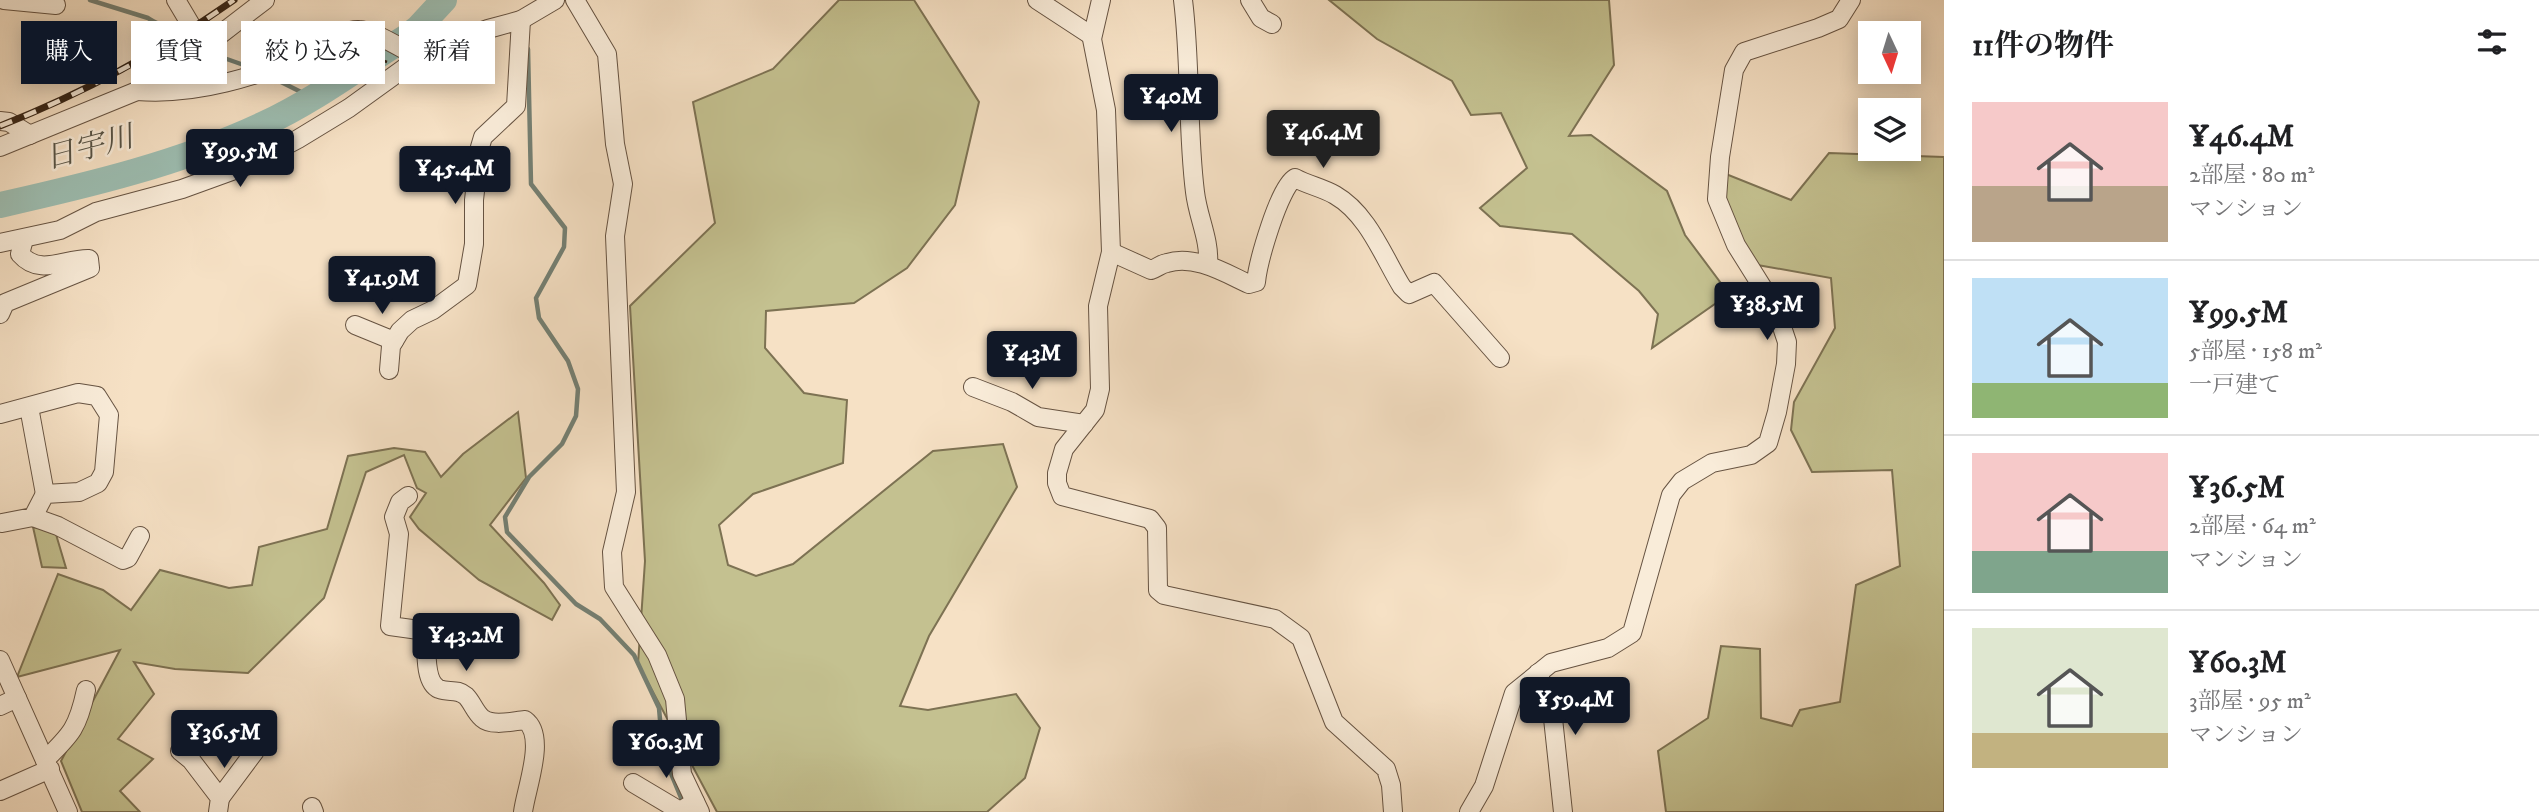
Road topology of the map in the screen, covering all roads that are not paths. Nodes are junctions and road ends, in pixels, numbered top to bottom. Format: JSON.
{"nodes":[{"id":1,"x":4,"y":0,"type":"edge"},
{"id":2,"x":176,"y":0,"type":"edge"},
{"id":3,"x":265,"y":0,"type":"edge"},
{"id":4,"x":555,"y":0,"type":"edge"},
{"id":5,"x":575,"y":0,"type":"edge"},
{"id":6,"x":1037,"y":0,"type":"edge"},
{"id":7,"x":1101,"y":0,"type":"edge"},
{"id":8,"x":1183,"y":0,"type":"edge"},
{"id":9,"x":1250,"y":0,"type":"edge"},
{"id":10,"x":1851,"y":0,"type":"edge"},
{"id":11,"x":56,"y":5,"type":"dead end"},
{"id":12,"x":527,"y":18,"type":"junction"},
{"id":13,"x":186,"y":21,"type":"edge"},
{"id":14,"x":1272,"y":24,"type":"dead end"},
{"id":15,"x":495,"y":27,"type":"edge"},
{"id":16,"x":227,"y":29,"type":"edge"},
{"id":17,"x":1092,"y":36,"type":"junction"},
{"id":18,"x":399,"y":47,"type":"edge"},
{"id":19,"x":399,"y":68,"type":"edge"},
{"id":20,"x":148,"y":84,"type":"edge"},
{"id":21,"x":137,"y":91,"type":"junction"},
{"id":22,"x":0,"y":121,"type":"edge"},
{"id":23,"x":30,"y":135,"type":"junction"},
{"id":24,"x":0,"y":147,"type":"edge"},
{"id":25,"x":24,"y":239,"type":"junction"},
{"id":26,"x":0,"y":243,"type":"edge"},
{"id":27,"x":1111,"y":252,"type":"junction"},
{"id":28,"x":1208,"y":265,"type":"junction"},
{"id":29,"x":0,"y":314,"type":"edge"},
{"id":30,"x":355,"y":325,"type":"dead end"},
{"id":31,"x":394,"y":341,"type":"junction"},
{"id":32,"x":1500,"y":358,"type":"dead end"},
{"id":33,"x":389,"y":370,"type":"dead end"},
{"id":34,"x":973,"y":387,"type":"dead end"},
{"id":35,"x":29,"y":407,"type":"junction"},
{"id":36,"x":0,"y":414,"type":"edge"},
{"id":37,"x":1084,"y":424,"type":"junction"},
{"id":38,"x":45,"y":494,"type":"junction"},
{"id":39,"x":408,"y":496,"type":"dead end"},
{"id":40,"x":33,"y":517,"type":"junction"},
{"id":41,"x":2,"y":523,"type":"dead end"},
{"id":42,"x":140,"y":536,"type":"dead end"},
{"id":43,"x":0,"y":660,"type":"edge"},
{"id":44,"x":1538,"y":673,"type":"junction"},
{"id":45,"x":86,"y":690,"type":"dead end"},
{"id":46,"x":17,"y":698,"type":"junction"},
{"id":47,"x":0,"y":706,"type":"edge"},
{"id":48,"x":180,"y":751,"type":"dead end"},
{"id":49,"x":256,"y":751,"type":"dead end"},
{"id":50,"x":47,"y":765,"type":"junction"},
{"id":51,"x":633,"y":783,"type":"dead end"},
{"id":52,"x":0,"y":791,"type":"edge"},
{"id":53,"x":219,"y":805,"type":"edge"},
{"id":54,"x":692,"y":807,"type":"edge"},
{"id":55,"x":68,"y":812,"type":"edge"},
{"id":56,"x":523,"y":812,"type":"edge"},
{"id":57,"x":1393,"y":812,"type":"edge"},
{"id":58,"x":1469,"y":812,"type":"edge"},
{"id":59,"x":1563,"y":812,"type":"edge"}],
"edges":[{"from":1,"to":11,"type":"street"},
{"from":2,"to":13,"type":"street"},
{"from":3,"to":16,"type":"street"},
{"from":4,"to":12,"type":"street"},
{"from":5,"to":54,"type":"street"},
{"from":6,"to":17,"type":"street"},
{"from":7,"to":17,"type":"street"},
{"from":8,"to":28,"type":"street"},
{"from":9,"to":14,"type":"street"},
{"from":10,"to":44,"type":"street"},
{"from":12,"to":15,"type":"street"},
{"from":12,"to":31,"type":"street"},
{"from":17,"to":27,"type":"street"},
{"from":18,"to":21,"type":"street"},
{"from":19,"to":25,"type":"street"},
{"from":20,"to":21,"type":"street"},
{"from":21,"to":23,"type":"street"},
{"from":22,"to":23,"type":"street"},
{"from":23,"to":24,"type":"street"},
{"from":25,"to":26,"type":"street"},
{"from":25,"to":29,"type":"street"},
{"from":27,"to":28,"type":"street"},
{"from":27,"to":37,"type":"street"},
{"from":28,"to":32,"type":"street"},
{"from":30,"to":31,"type":"street"},
{"from":31,"to":33,"type":"street"},
{"from":34,"to":37,"type":"street"},
{"from":35,"to":36,"type":"street"},
{"from":35,"to":38,"type":"street"},
{"from":35,"to":38,"type":"street"},
{"from":37,"to":57,"type":"street"},
{"from":38,"to":40,"type":"street"},
{"from":39,"to":56,"type":"street"},
{"from":40,"to":41,"type":"street"},
{"from":40,"to":42,"type":"street"},
{"from":43,"to":46,"type":"street"},
{"from":44,"to":58,"type":"street"},
{"from":44,"to":59,"type":"street"},
{"from":45,"to":50,"type":"street"},
{"from":46,"to":47,"type":"street"},
{"from":46,"to":50,"type":"street"},
{"from":48,"to":53,"type":"street"},
{"from":49,"to":53,"type":"street"},
{"from":50,"to":52,"type":"street"},
{"from":50,"to":55,"type":"street"},
{"from":51,"to":54,"type":"street"}]}
